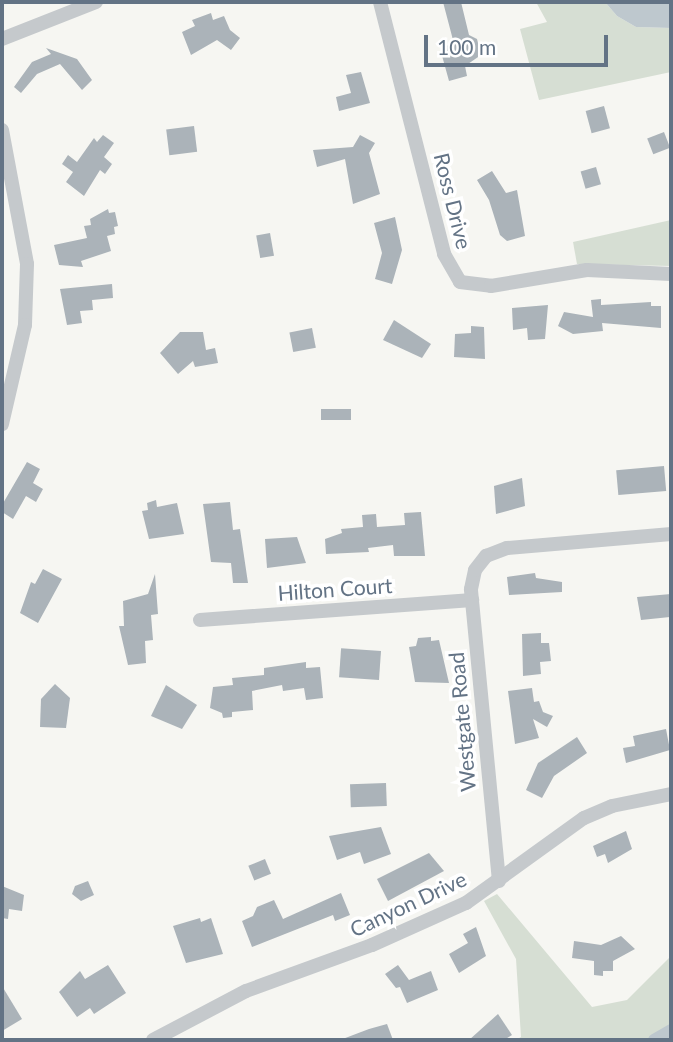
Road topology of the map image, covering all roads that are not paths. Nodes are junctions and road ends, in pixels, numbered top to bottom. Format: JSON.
{"nodes":[{"id":1,"x":96,"y":2,"type":"edge"},
{"id":2,"x":380,"y":2,"type":"edge"},
{"id":3,"x":2,"y":39,"type":"edge"},
{"id":4,"x":2,"y":130,"type":"edge"},
{"id":5,"x":671,"y":274,"type":"edge"},
{"id":6,"x":2,"y":424,"type":"edge"},
{"id":7,"x":671,"y":534,"type":"edge"},
{"id":8,"x":472,"y":600,"type":"junction"},
{"id":9,"x":200,"y":620,"type":"dead end"},
{"id":10,"x":671,"y":794,"type":"edge"},
{"id":11,"x":499,"y":881,"type":"junction"},
{"id":12,"x":153,"y":1040,"type":"edge"}],
"edges":[{"from":1,"to":3,"type":"street"},
{"from":2,"to":5,"type":"street","name":"Ross Drive"},
{"from":4,"to":6,"type":"street"},
{"from":7,"to":8,"type":"street","name":"Westgate Road"},
{"from":8,"to":9,"type":"street","name":"Hilton Court"},
{"from":8,"to":11,"type":"street","name":"Westgate Road"},
{"from":10,"to":11,"type":"street","name":"Canyon Drive"},
{"from":11,"to":12,"type":"street","name":"Canyon Drive"}]}
